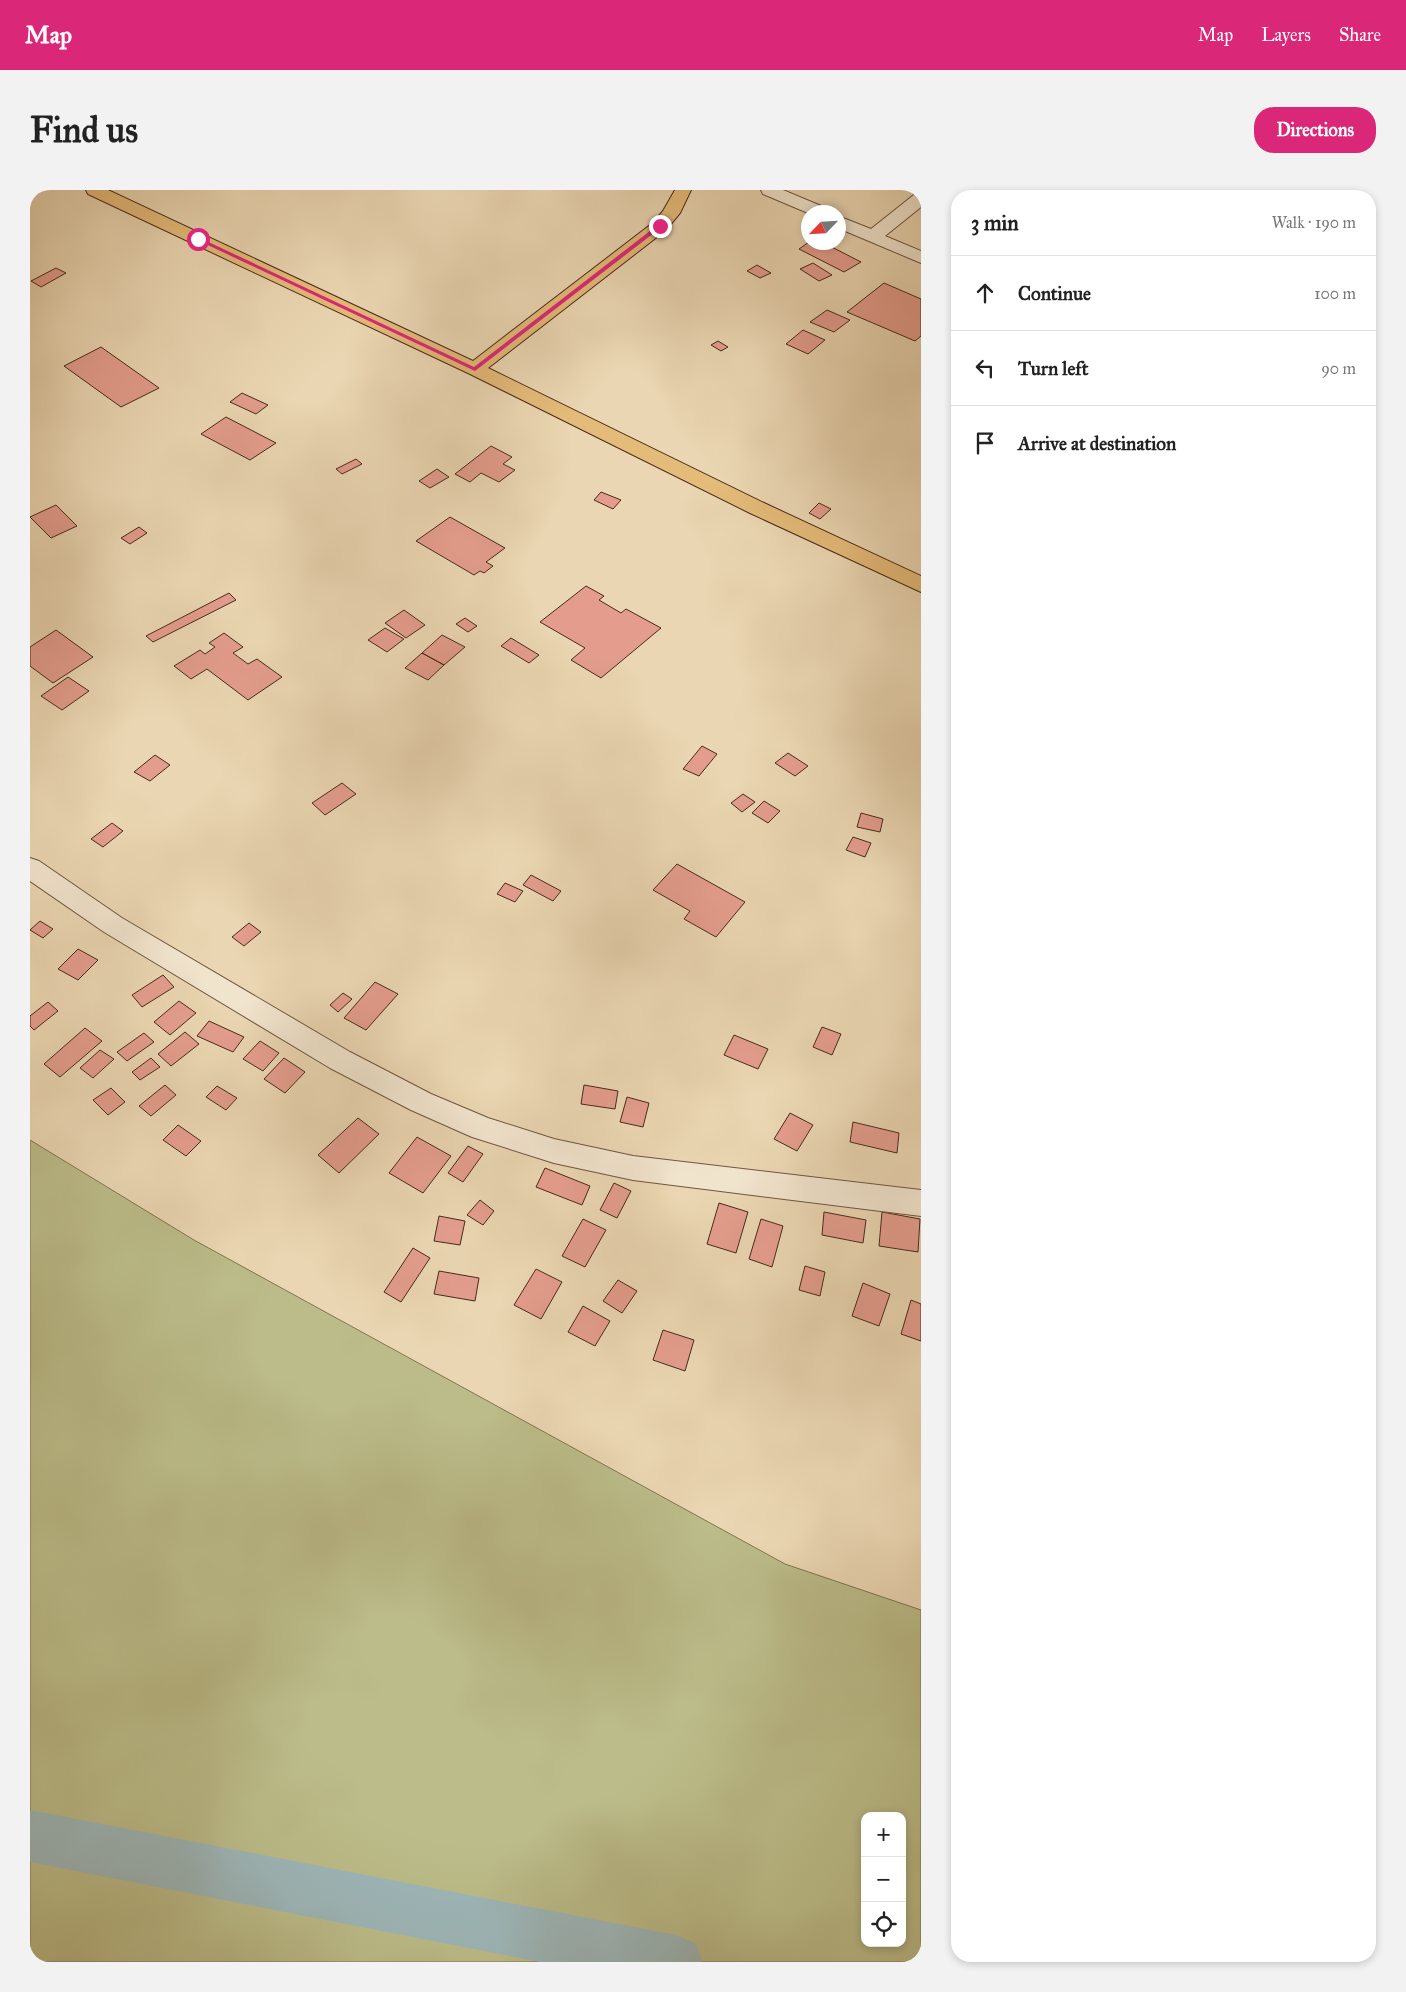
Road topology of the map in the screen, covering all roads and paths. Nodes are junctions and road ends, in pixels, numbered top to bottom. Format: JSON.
{"nodes":[{"id":1,"x":94,"y":190,"type":"edge"},
{"id":2,"x":683,"y":190,"type":"edge"},
{"id":3,"x":769,"y":190,"type":"edge"},
{"id":4,"x":921,"y":198,"type":"edge"},
{"id":5,"x":804,"y":205,"type":"edge"},
{"id":6,"x":846,"y":224,"type":"edge"},
{"id":7,"x":874,"y":236,"type":"junction"},
{"id":8,"x":921,"y":258,"type":"edge"},
{"id":9,"x":475,"y":369,"type":"junction"},
{"id":10,"x":921,"y":585,"type":"edge"},
{"id":11,"x":30,"y":868,"type":"edge"},
{"id":12,"x":921,"y":1203,"type":"edge"}],
"edges":[{"from":1,"to":9,"type":"main road"},
{"from":2,"to":9,"type":"main road"},
{"from":3,"to":5,"type":"street"},
{"from":4,"to":7,"type":"street"},
{"from":6,"to":7,"type":"street"},
{"from":7,"to":8,"type":"street"},
{"from":9,"to":10,"type":"main road"},
{"from":11,"to":12,"type":"street"}]}
